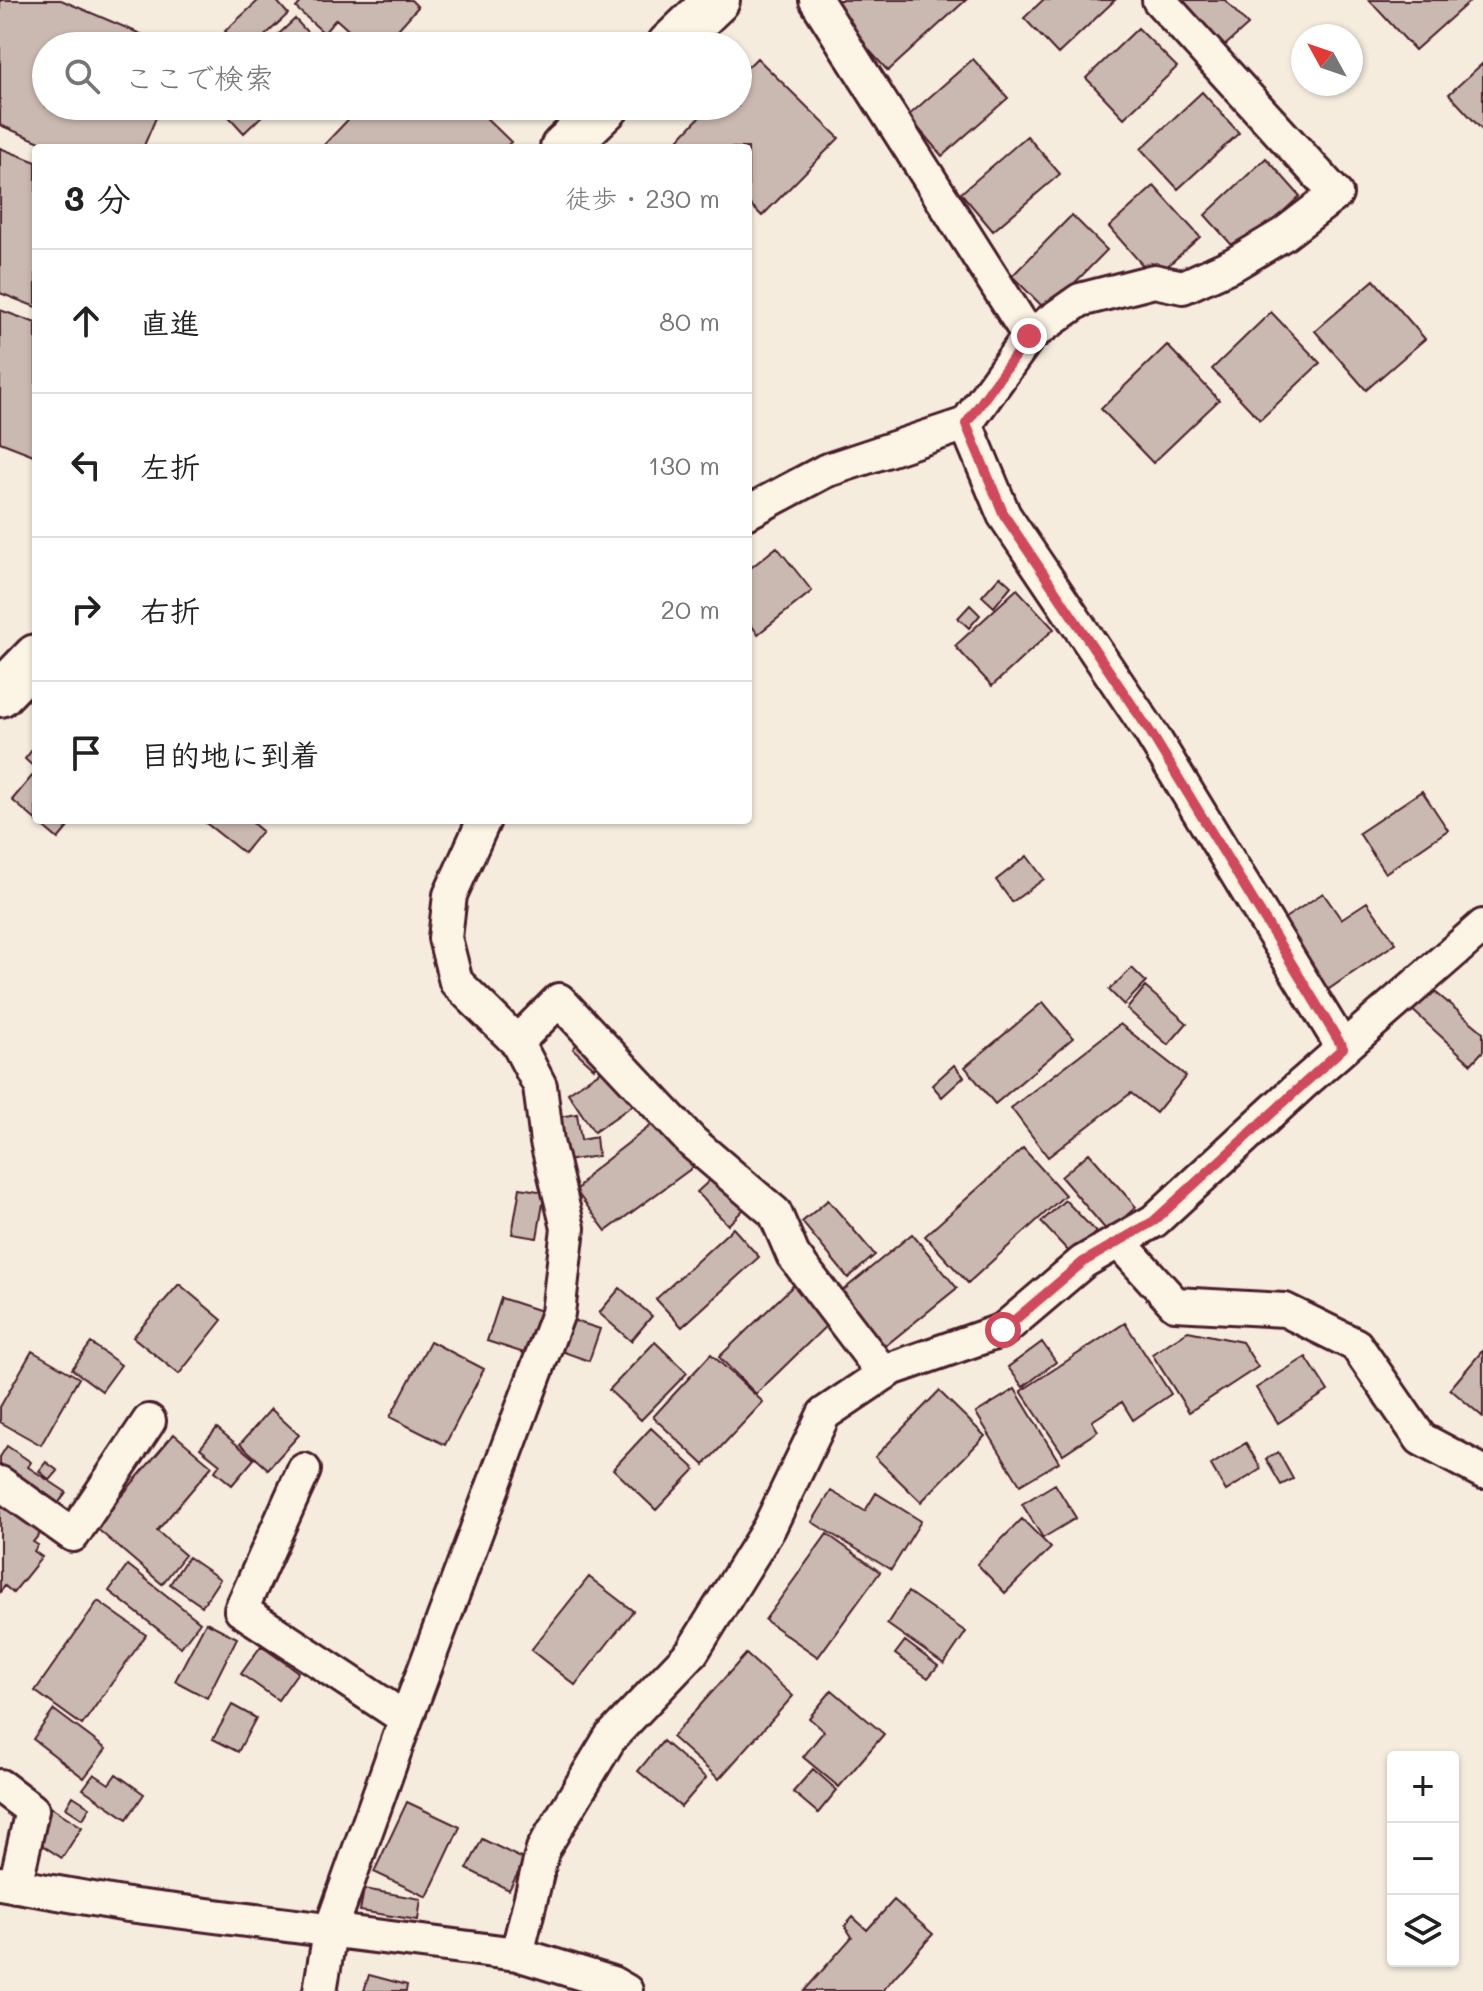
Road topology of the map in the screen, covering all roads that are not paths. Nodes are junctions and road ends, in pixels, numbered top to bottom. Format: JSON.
{"nodes":[{"id":1,"x":717,"y":0,"type":"edge"},
{"id":2,"x":816,"y":0,"type":"edge"},
{"id":3,"x":1159,"y":0,"type":"edge"},
{"id":4,"x":684,"y":32,"type":"edge"},
{"id":5,"x":592,"y":120,"type":"edge"},
{"id":6,"x":567,"y":144,"type":"edge"},
{"id":7,"x":1029,"y":336,"type":"junction"},
{"id":8,"x":966,"y":424,"type":"junction"},
{"id":9,"x":752,"y":510,"type":"edge"},
{"id":10,"x":32,"y":661,"type":"edge"},
{"id":11,"x":0,"y":694,"type":"edge"},
{"id":12,"x":482,"y":824,"type":"edge"},
{"id":13,"x":1483,"y":926,"type":"edge"},
{"id":14,"x":517,"y":1042,"type":"junction"},
{"id":15,"x":1343,"y":1048,"type":"junction"},
{"id":16,"x":1119,"y":1242,"type":"junction"},
{"id":17,"x":884,"y":1374,"type":"junction"},
{"id":18,"x":149,"y":1421,"type":"dead end"},
{"id":19,"x":304,"y":1470,"type":"dead end"},
{"id":20,"x":1483,"y":1472,"type":"edge"},
{"id":21,"x":0,"y":1483,"type":"edge"},
{"id":22,"x":406,"y":1719,"type":"junction"},
{"id":23,"x":0,"y":1786,"type":"edge"},
{"id":24,"x":8,"y":1884,"type":"edge"},
{"id":25,"x":330,"y":1932,"type":"junction"},
{"id":26,"x":517,"y":1954,"type":"junction"},
{"id":27,"x":320,"y":1991,"type":"edge"},
{"id":28,"x":626,"y":1991,"type":"edge"}],
"edges":[{"from":1,"to":4,"type":"main road"},
{"from":2,"to":7,"type":"street"},
{"from":3,"to":7,"type":"street"},
{"from":5,"to":6,"type":"main road"},
{"from":7,"to":8,"type":"street"},
{"from":8,"to":9,"type":"street"},
{"from":8,"to":15,"type":"street"},
{"from":10,"to":11,"type":"main road"},
{"from":12,"to":14,"type":"street"},
{"from":13,"to":15,"type":"street"},
{"from":14,"to":17,"type":"street"},
{"from":14,"to":22,"type":"street"},
{"from":15,"to":16,"type":"street"},
{"from":16,"to":17,"type":"street"},
{"from":16,"to":20,"type":"street"},
{"from":17,"to":26,"type":"street"},
{"from":18,"to":21,"type":"street"},
{"from":19,"to":22,"type":"street"},
{"from":22,"to":25,"type":"street"},
{"from":23,"to":24,"type":"street"},
{"from":24,"to":25,"type":"street"},
{"from":25,"to":26,"type":"street"},
{"from":25,"to":27,"type":"street"},
{"from":26,"to":28,"type":"street"}]}
